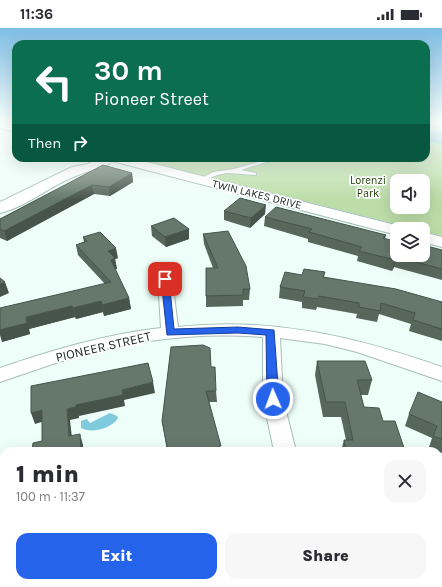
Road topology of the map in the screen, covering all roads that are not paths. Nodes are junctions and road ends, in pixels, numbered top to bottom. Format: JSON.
{"nodes":[{"id":1,"x":87,"y":162,"type":"edge"},
{"id":2,"x":102,"y":162,"type":"edge"},
{"id":3,"x":132,"y":162,"type":"edge"},
{"id":4,"x":263,"y":162,"type":"edge"},
{"id":5,"x":77,"y":170,"type":"junction"},
{"id":6,"x":236,"y":170,"type":"junction"},
{"id":7,"x":254,"y":174,"type":"dead end"},
{"id":8,"x":202,"y":180,"type":"junction"},
{"id":9,"x":2,"y":205,"type":"edge"},
{"id":10,"x":390,"y":228,"type":"edge"},
{"id":11,"x":430,"y":239,"type":"edge"},
{"id":12,"x":442,"y":242,"type":"edge"},
{"id":13,"x":165,"y":279,"type":"dead end"},
{"id":14,"x":170,"y":332,"type":"junction"},
{"id":15,"x":271,"y":332,"type":"junction"},
{"id":16,"x":442,"y":374,"type":"edge"},
{"id":17,"x":0,"y":375,"type":"edge"},
{"id":18,"x":284,"y":447,"type":"edge"}],
"edges":[{"from":1,"to":5,"type":"main road"},
{"from":2,"to":5,"type":"main road"},
{"from":3,"to":8,"type":"street","name":"TWIN LAKES DRIVE"},
{"from":4,"to":6,"type":"lane"},
{"from":5,"to":9,"type":"main road"},
{"from":6,"to":7,"type":"lane"},
{"from":6,"to":8,"type":"lane"},
{"from":8,"to":10,"type":"street","name":"TWIN LAKES DRIVE"},
{"from":11,"to":12,"type":"street"},
{"from":13,"to":14,"type":"street"},
{"from":14,"to":15,"type":"street","name":"PIONEER STREET"},
{"from":14,"to":17,"type":"street","name":"PIONEER STREET"},
{"from":15,"to":16,"type":"street","name":"PIONEER STREET"},
{"from":15,"to":18,"type":"street"}]}
